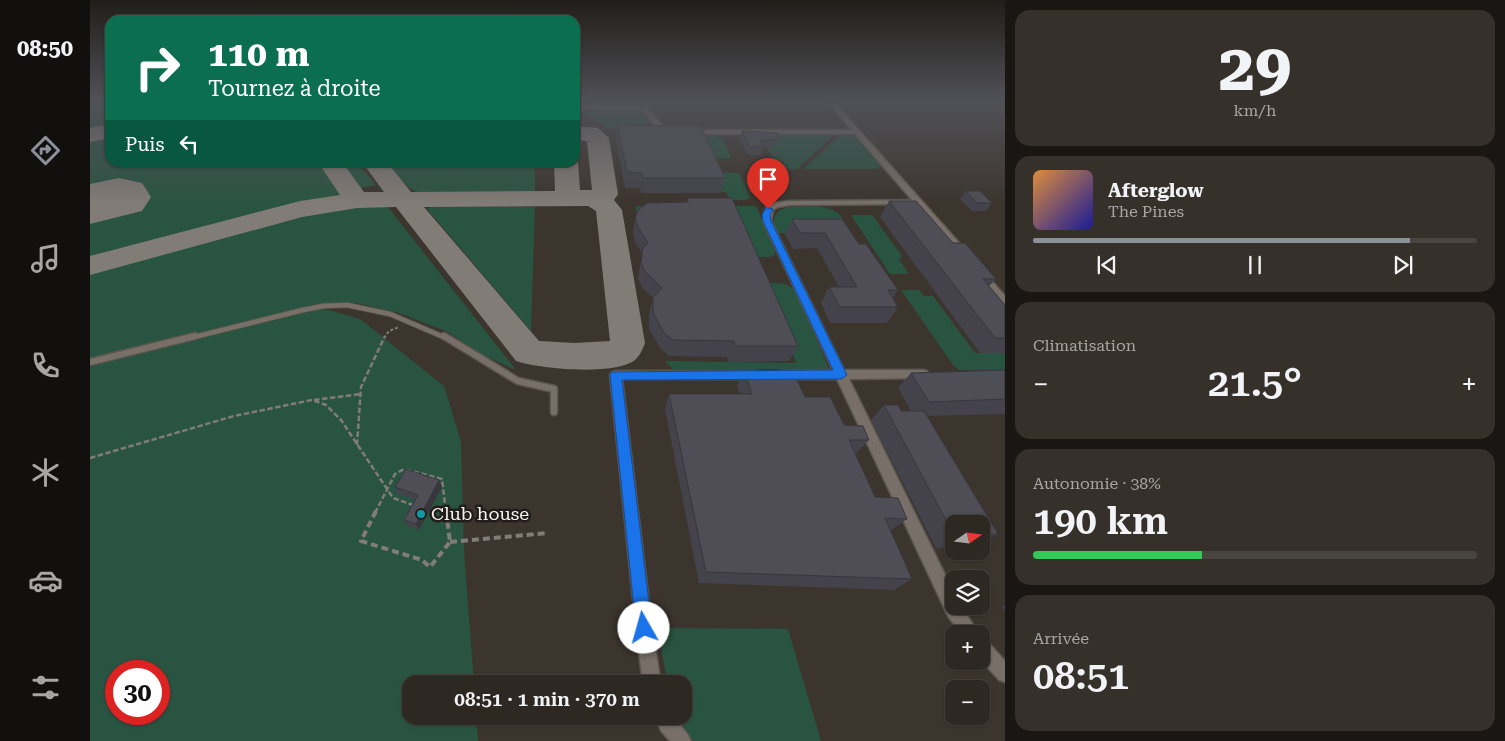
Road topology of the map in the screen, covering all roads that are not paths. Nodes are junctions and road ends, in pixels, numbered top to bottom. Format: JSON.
{"nodes":[{"id":1,"x":861,"y":136,"type":"edge"},
{"id":2,"x":919,"y":202,"type":"junction"},
{"id":3,"x":968,"y":259,"type":"edge"},
{"id":4,"x":974,"y":266,"type":"edge"},
{"id":5,"x":1005,"y":302,"type":"edge"},
{"id":6,"x":90,"y":362,"type":"edge"},
{"id":7,"x":938,"y":374,"type":"edge"},
{"id":8,"x":841,"y":375,"type":"junction"},
{"id":9,"x":554,"y":412,"type":"dead end"},
{"id":10,"x":965,"y":625,"type":"edge"},
{"id":11,"x":990,"y":657,"type":"edge"},
{"id":12,"x":1005,"y":674,"type":"edge"},
{"id":13,"x":651,"y":675,"type":"edge"},
{"id":14,"x":667,"y":725,"type":"edge"},
{"id":15,"x":682,"y":741,"type":"edge"}],
"edges":[{"from":1,"to":2,"type":"street"},
{"from":2,"to":3,"type":"street"},
{"from":2,"to":8,"type":"street"},
{"from":4,"to":5,"type":"street"},
{"from":6,"to":9,"type":"lane"},
{"from":7,"to":8,"type":"street"},
{"from":8,"to":10,"type":"street"},
{"from":8,"to":13,"type":"street"},
{"from":11,"to":12,"type":"street"},
{"from":14,"to":15,"type":"street"}]}
